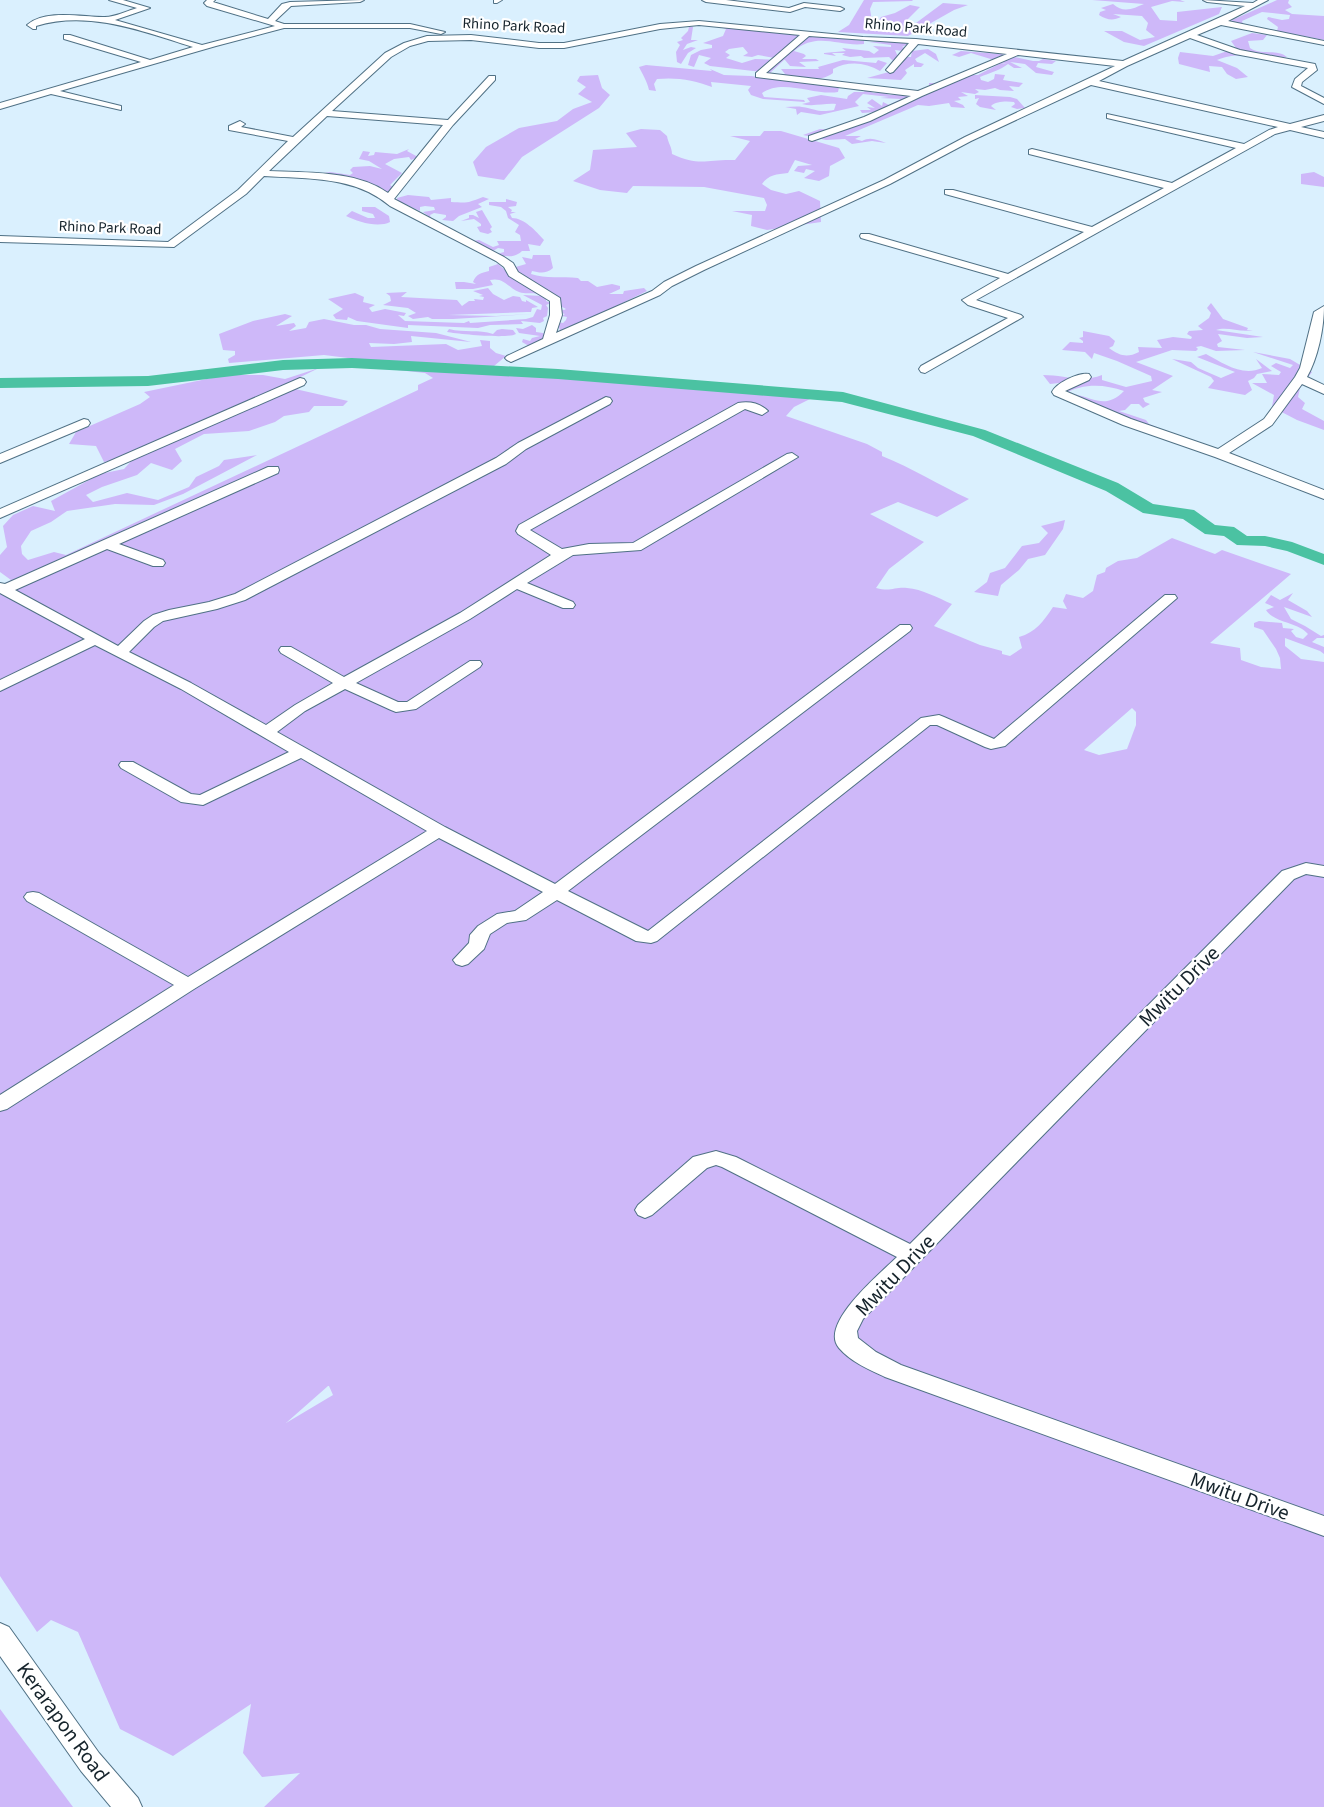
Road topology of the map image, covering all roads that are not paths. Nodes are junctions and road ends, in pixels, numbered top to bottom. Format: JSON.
{"nodes":[{"id":1,"x":113,"y":0,"type":"edge"},
{"id":2,"x":210,"y":0,"type":"edge"},
{"id":3,"x":360,"y":0,"type":"edge"},
{"id":4,"x":706,"y":0,"type":"edge"},
{"id":5,"x":1207,"y":0,"type":"edge"},
{"id":6,"x":1264,"y":0,"type":"edge"},
{"id":7,"x":1254,"y":5,"type":"junction"},
{"id":8,"x":840,"y":9,"type":"dead end"},
{"id":9,"x":108,"y":19,"type":"junction"},
{"id":10,"x":270,"y":21,"type":"junction"},
{"id":11,"x":1220,"y":22,"type":"junction"},
{"id":12,"x":284,"y":26,"type":"junction"},
{"id":13,"x":33,"y":27,"type":"dead end"},
{"id":14,"x":822,"y":27,"type":"dead end"},
{"id":15,"x":812,"y":34,"type":"junction"},
{"id":16,"x":1189,"y":35,"type":"junction"},
{"id":17,"x":68,"y":37,"type":"dead end"},
{"id":18,"x":468,"y":38,"type":"junction"},
{"id":19,"x":916,"y":41,"type":"junction"},
{"id":20,"x":1324,"y":43,"type":"edge"},
{"id":21,"x":201,"y":47,"type":"junction"},
{"id":22,"x":1016,"y":53,"type":"junction"},
{"id":23,"x":150,"y":62,"type":"junction"},
{"id":24,"x":1124,"y":64,"type":"junction"},
{"id":25,"x":890,"y":70,"type":"dead end"},
{"id":26,"x":492,"y":78,"type":"dead end"},
{"id":27,"x":1090,"y":82,"type":"junction"},
{"id":28,"x":49,"y":91,"type":"junction"},
{"id":29,"x":919,"y":94,"type":"junction"},
{"id":30,"x":1324,"y":101,"type":"edge"},
{"id":31,"x":1,"y":105,"type":"edge"},
{"id":32,"x":118,"y":108,"type":"dead end"},
{"id":33,"x":324,"y":113,"type":"junction"},
{"id":34,"x":1110,"y":116,"type":"dead end"},
{"id":35,"x":1324,"y":118,"type":"edge"},
{"id":36,"x":450,"y":123,"type":"junction"},
{"id":37,"x":240,"y":124,"type":"dead end"},
{"id":38,"x":1288,"y":127,"type":"junction"},
{"id":39,"x":1324,"y":135,"type":"edge"},
{"id":40,"x":812,"y":138,"type":"dead end"},
{"id":41,"x":295,"y":140,"type":"junction"},
{"id":42,"x":1245,"y":147,"type":"junction"},
{"id":43,"x":1032,"y":152,"type":"dead end"},
{"id":44,"x":262,"y":173,"type":"junction"},
{"id":45,"x":1174,"y":187,"type":"junction"},
{"id":46,"x":949,"y":192,"type":"dead end"},
{"id":47,"x":390,"y":198,"type":"junction"},
{"id":48,"x":1093,"y":231,"type":"junction"},
{"id":49,"x":865,"y":236,"type":"dead end"},
{"id":50,"x":0,"y":239,"type":"edge"},
{"id":51,"x":1008,"y":277,"type":"junction"},
{"id":52,"x":1324,"y":309,"type":"edge"},
{"id":53,"x":548,"y":342,"type":"junction"},
{"id":54,"x":511,"y":358,"type":"dead end"},
{"id":55,"x":925,"y":369,"type":"dead end"},
{"id":56,"x":1085,"y":377,"type":"dead end"},
{"id":57,"x":1300,"y":378,"type":"junction"},
{"id":58,"x":300,"y":382,"type":"dead end"},
{"id":59,"x":1324,"y":390,"type":"edge"},
{"id":60,"x":606,"y":401,"type":"dead end"},
{"id":61,"x":762,"y":411,"type":"dead end"},
{"id":62,"x":592,"y":415,"type":"dead end"},
{"id":63,"x":84,"y":423,"type":"dead end"},
{"id":64,"x":1219,"y":454,"type":"junction"},
{"id":65,"x":792,"y":457,"type":"dead end"},
{"id":66,"x":0,"y":459,"type":"edge"},
{"id":67,"x":501,"y":461,"type":"junction"},
{"id":68,"x":273,"y":470,"type":"dead end"},
{"id":69,"x":1324,"y":495,"type":"edge"},
{"id":70,"x":0,"y":514,"type":"edge"},
{"id":71,"x":107,"y":544,"type":"junction"},
{"id":72,"x":561,"y":554,"type":"junction"},
{"id":73,"x":158,"y":562,"type":"dead end"},
{"id":74,"x":518,"y":584,"type":"junction"},
{"id":75,"x":2,"y":588,"type":"edge"},
{"id":76,"x":1170,"y":598,"type":"dead end"},
{"id":77,"x":568,"y":604,"type":"dead end"},
{"id":78,"x":905,"y":628,"type":"dead end"},
{"id":79,"x":95,"y":640,"type":"junction"},
{"id":80,"x":286,"y":650,"type":"dead end"},
{"id":81,"x":120,"y":653,"type":"junction"},
{"id":82,"x":475,"y":664,"type":"dead end"},
{"id":83,"x":343,"y":684,"type":"junction"},
{"id":84,"x":0,"y":686,"type":"edge"},
{"id":85,"x":267,"y":732,"type":"junction"},
{"id":86,"x":301,"y":752,"type":"junction"},
{"id":87,"x":127,"y":765,"type":"dead end"},
{"id":88,"x":439,"y":830,"type":"junction"},
{"id":89,"x":1324,"y":872,"type":"edge"},
{"id":90,"x":556,"y":892,"type":"junction"},
{"id":91,"x":33,"y":896,"type":"dead end"},
{"id":92,"x":462,"y":960,"type":"dead end"},
{"id":93,"x":188,"y":984,"type":"junction"},
{"id":94,"x":0,"y":1104,"type":"edge"},
{"id":95,"x":645,"y":1210,"type":"dead end"},
{"id":96,"x":913,"y":1254,"type":"junction"},
{"id":97,"x":1324,"y":1526,"type":"edge"},
{"id":98,"x":0,"y":1635,"type":"edge"},
{"id":99,"x":128,"y":1807,"type":"edge"}],
"edges":[{"from":1,"to":9,"type":"street"},
{"from":2,"to":10,"type":"street"},
{"from":3,"to":10,"type":"street"},
{"from":4,"to":8,"type":"street"},
{"from":5,"to":7,"type":"street"},
{"from":6,"to":7,"type":"street","name":"Rhino Park Road"},
{"from":7,"to":11,"type":"street","name":"Rhino Park Road"},
{"from":9,"to":13,"type":"street"},
{"from":9,"to":21,"type":"street"},
{"from":10,"to":12,"type":"street"},
{"from":11,"to":16,"type":"street","name":"Rhino Park Road"},
{"from":11,"to":20,"type":"street"},
{"from":12,"to":18,"type":"street"},
{"from":12,"to":21,"type":"street"},
{"from":14,"to":15,"type":"street"},
{"from":15,"to":18,"type":"street","name":"Rhino Park Road"},
{"from":15,"to":19,"type":"street","name":"Rhino Park Road"},
{"from":15,"to":29,"type":"street"},
{"from":16,"to":24,"type":"street","name":"Rhino Park Road"},
{"from":16,"to":30,"type":"street"},
{"from":17,"to":23,"type":"street"},
{"from":18,"to":33,"type":"street","name":"Rhino Park Road"},
{"from":19,"to":22,"type":"street","name":"Rhino Park Road"},
{"from":19,"to":25,"type":"street"},
{"from":21,"to":23,"type":"street"},
{"from":22,"to":24,"type":"street","name":"Rhino Park Road"},
{"from":22,"to":29,"type":"street"},
{"from":23,"to":28,"type":"street"},
{"from":24,"to":27,"type":"street"},
{"from":26,"to":36,"type":"street"},
{"from":27,"to":38,"type":"street"},
{"from":27,"to":53,"type":"street"},
{"from":28,"to":31,"type":"street"},
{"from":28,"to":32,"type":"street"},
{"from":29,"to":40,"type":"street"},
{"from":33,"to":36,"type":"street"},
{"from":33,"to":41,"type":"street","name":"Rhino Park Road"},
{"from":34,"to":42,"type":"street"},
{"from":35,"to":38,"type":"street"},
{"from":36,"to":47,"type":"street"},
{"from":37,"to":41,"type":"street"},
{"from":38,"to":39,"type":"street"},
{"from":38,"to":42,"type":"street"},
{"from":41,"to":44,"type":"street","name":"Rhino Park Road"},
{"from":42,"to":45,"type":"street"},
{"from":43,"to":45,"type":"street"},
{"from":44,"to":47,"type":"street"},
{"from":44,"to":50,"type":"street","name":"Rhino Park Road"},
{"from":45,"to":48,"type":"street"},
{"from":46,"to":48,"type":"street"},
{"from":47,"to":53,"type":"street"},
{"from":48,"to":51,"type":"street"},
{"from":49,"to":51,"type":"street"},
{"from":51,"to":55,"type":"street"},
{"from":52,"to":57,"type":"street"},
{"from":53,"to":54,"type":"street"},
{"from":56,"to":64,"type":"street"},
{"from":57,"to":59,"type":"street"},
{"from":57,"to":64,"type":"street"},
{"from":58,"to":70,"type":"street"},
{"from":60,"to":67,"type":"street"},
{"from":61,"to":72,"type":"street"},
{"from":62,"to":67,"type":"street"},
{"from":63,"to":66,"type":"street"},
{"from":64,"to":69,"type":"street"},
{"from":65,"to":72,"type":"street"},
{"from":67,"to":81,"type":"street"},
{"from":68,"to":71,"type":"street"},
{"from":71,"to":73,"type":"street"},
{"from":71,"to":75,"type":"street"},
{"from":72,"to":74,"type":"street"},
{"from":74,"to":77,"type":"street"},
{"from":74,"to":83,"type":"street"},
{"from":75,"to":79,"type":"street"},
{"from":76,"to":90,"type":"street"},
{"from":78,"to":90,"type":"street"},
{"from":79,"to":81,"type":"street"},
{"from":79,"to":84,"type":"street"},
{"from":80,"to":83,"type":"street"},
{"from":81,"to":85,"type":"street"},
{"from":82,"to":83,"type":"street"},
{"from":83,"to":85,"type":"street"},
{"from":85,"to":86,"type":"street"},
{"from":86,"to":87,"type":"street"},
{"from":86,"to":88,"type":"street"},
{"from":88,"to":90,"type":"street"},
{"from":88,"to":93,"type":"street"},
{"from":89,"to":96,"type":"street","name":"Mwitu Drive"},
{"from":90,"to":92,"type":"street"},
{"from":91,"to":93,"type":"street"},
{"from":93,"to":94,"type":"street"},
{"from":95,"to":96,"type":"street"},
{"from":96,"to":97,"type":"street","name":"Mwitu Drive"},
{"from":98,"to":99,"type":"street","name":"Kerarapon Road"}]}
